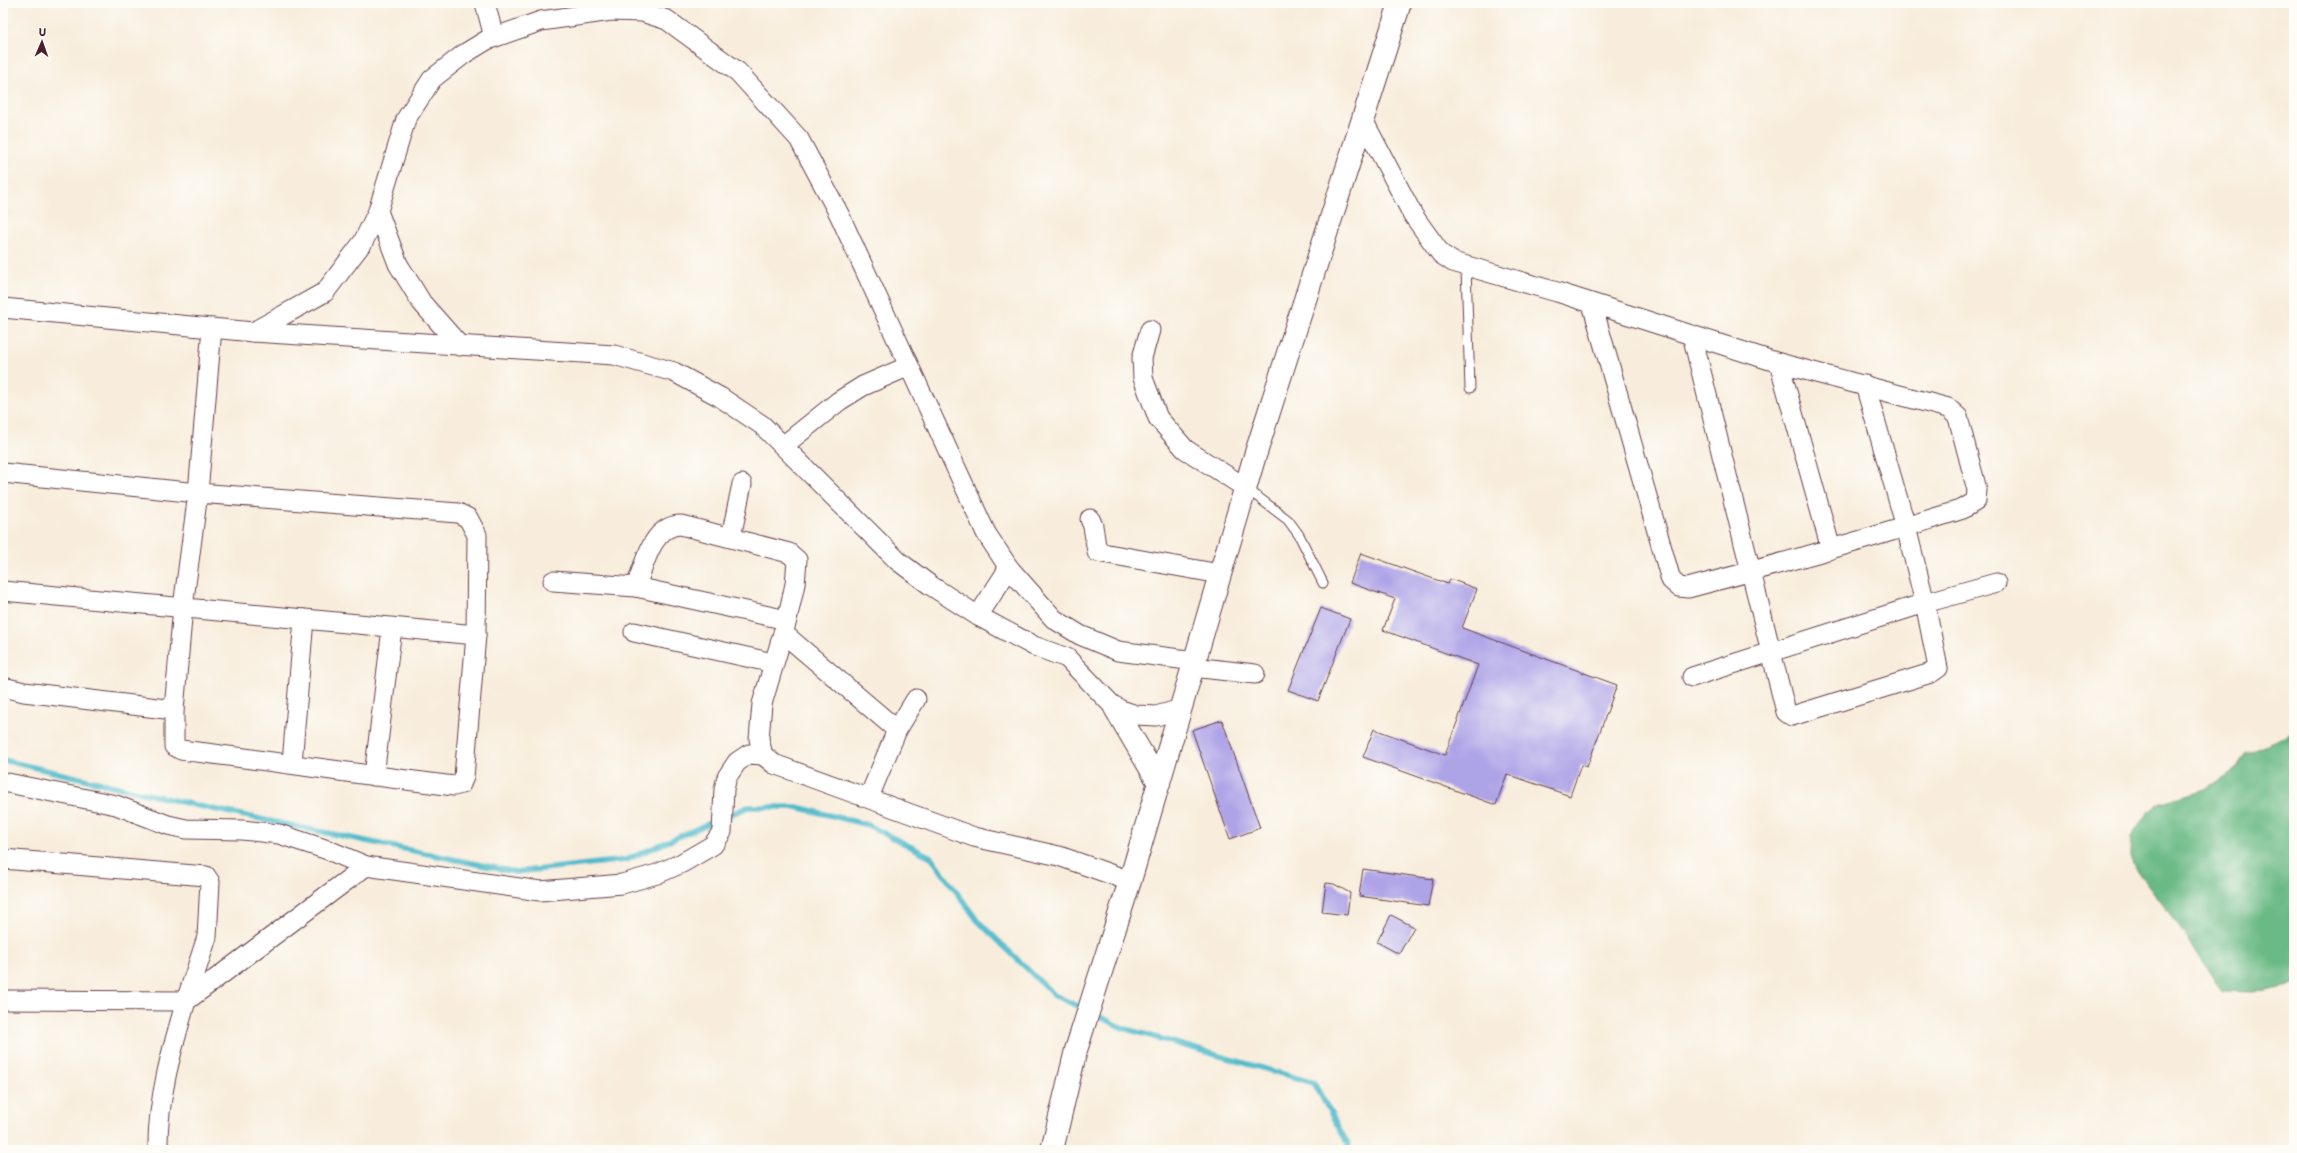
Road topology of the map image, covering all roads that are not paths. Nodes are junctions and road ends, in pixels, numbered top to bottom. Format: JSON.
{"nodes":[{"id":1,"x":486,"y":3,"type":"edge"},
{"id":2,"x":1400,"y":3,"type":"edge"},
{"id":3,"x":494,"y":37,"type":"junction"},
{"id":4,"x":1363,"y":120,"type":"junction"},
{"id":5,"x":378,"y":211,"type":"junction"},
{"id":6,"x":1466,"y":268,"type":"junction"},
{"id":7,"x":1592,"y":304,"type":"junction"},
{"id":8,"x":3,"y":308,"type":"edge"},
{"id":9,"x":212,"y":328,"type":"junction"},
{"id":10,"x":1150,"y":330,"type":"dead end"},
{"id":11,"x":253,"y":332,"type":"junction"},
{"id":12,"x":1692,"y":335,"type":"junction"},
{"id":13,"x":460,"y":346,"type":"junction"},
{"id":14,"x":1779,"y":363,"type":"junction"},
{"id":15,"x":909,"y":366,"type":"junction"},
{"id":16,"x":1865,"y":385,"type":"junction"},
{"id":17,"x":1470,"y":388,"type":"dead end"},
{"id":18,"x":783,"y":446,"type":"junction"},
{"id":19,"x":3,"y":473,"type":"edge"},
{"id":20,"x":742,"y":484,"type":"dead end"},
{"id":21,"x":1246,"y":488,"type":"junction"},
{"id":22,"x":198,"y":493,"type":"junction"},
{"id":23,"x":1090,"y":519,"type":"dead end"},
{"id":24,"x":1906,"y":527,"type":"junction"},
{"id":25,"x":731,"y":537,"type":"junction"},
{"id":26,"x":1831,"y":549,"type":"junction"},
{"id":27,"x":1009,"y":568,"type":"junction"},
{"id":28,"x":1751,"y":572,"type":"junction"},
{"id":29,"x":1220,"y":574,"type":"junction"},
{"id":30,"x":553,"y":581,"type":"dead end"},
{"id":31,"x":1323,"y":583,"type":"dead end"},
{"id":32,"x":1996,"y":584,"type":"dead end"},
{"id":33,"x":636,"y":587,"type":"junction"},
{"id":34,"x":3,"y":591,"type":"edge"},
{"id":35,"x":1925,"y":603,"type":"junction"},
{"id":36,"x":183,"y":607,"type":"junction"},
{"id":37,"x":978,"y":616,"type":"junction"},
{"id":38,"x":304,"y":620,"type":"junction"},
{"id":39,"x":785,"y":626,"type":"junction"},
{"id":40,"x":392,"y":628,"type":"junction"},
{"id":41,"x":634,"y":632,"type":"dead end"},
{"id":42,"x":476,"y":635,"type":"junction"},
{"id":43,"x":1080,"y":635,"type":"junction"},
{"id":44,"x":1771,"y":651,"type":"junction"},
{"id":45,"x":1067,"y":658,"type":"junction"},
{"id":46,"x":773,"y":663,"type":"junction"},
{"id":47,"x":1194,"y":664,"type":"junction"},
{"id":48,"x":1254,"y":674,"type":"dead end"},
{"id":49,"x":1692,"y":677,"type":"dead end"},
{"id":50,"x":3,"y":687,"type":"edge"},
{"id":51,"x":916,"y":699,"type":"dead end"},
{"id":52,"x":1115,"y":708,"type":"junction"},
{"id":53,"x":174,"y":710,"type":"junction"},
{"id":54,"x":1181,"y":710,"type":"junction"},
{"id":55,"x":897,"y":730,"type":"junction"},
{"id":56,"x":763,"y":754,"type":"junction"},
{"id":57,"x":292,"y":763,"type":"junction"},
{"id":58,"x":374,"y":776,"type":"junction"},
{"id":59,"x":3,"y":782,"type":"edge"},
{"id":60,"x":1159,"y":783,"type":"junction"},
{"id":61,"x":869,"y":797,"type":"junction"},
{"id":62,"x":3,"y":859,"type":"edge"},
{"id":63,"x":366,"y":866,"type":"junction"},
{"id":64,"x":1130,"y":881,"type":"junction"},
{"id":65,"x":3,"y":1000,"type":"edge"},
{"id":66,"x":186,"y":1001,"type":"junction"},
{"id":67,"x":158,"y":1150,"type":"edge"},
{"id":68,"x":1052,"y":1150,"type":"edge"}],
"edges":[{"from":1,"to":3,"type":"street"},
{"from":2,"to":4,"type":"street"},
{"from":3,"to":5,"type":"street"},
{"from":3,"to":15,"type":"street"},
{"from":4,"to":6,"type":"street"},
{"from":4,"to":21,"type":"street"},
{"from":5,"to":11,"type":"street"},
{"from":5,"to":13,"type":"street"},
{"from":6,"to":7,"type":"street"},
{"from":6,"to":17,"type":"lane"},
{"from":7,"to":12,"type":"street"},
{"from":7,"to":28,"type":"street"},
{"from":8,"to":9,"type":"street"},
{"from":9,"to":11,"type":"street"},
{"from":9,"to":22,"type":"street"},
{"from":10,"to":21,"type":"street"},
{"from":11,"to":13,"type":"street"},
{"from":12,"to":14,"type":"street"},
{"from":12,"to":28,"type":"street"},
{"from":13,"to":18,"type":"street"},
{"from":14,"to":16,"type":"street"},
{"from":14,"to":26,"type":"street"},
{"from":15,"to":18,"type":"street"},
{"from":15,"to":27,"type":"street"},
{"from":16,"to":24,"type":"street"},
{"from":16,"to":24,"type":"street"},
{"from":18,"to":37,"type":"street"},
{"from":19,"to":22,"type":"street"},
{"from":20,"to":25,"type":"street"},
{"from":21,"to":29,"type":"street"},
{"from":21,"to":31,"type":"lane"},
{"from":22,"to":36,"type":"street"},
{"from":22,"to":42,"type":"street"},
{"from":23,"to":29,"type":"street"},
{"from":24,"to":26,"type":"street"},
{"from":24,"to":35,"type":"street"},
{"from":25,"to":33,"type":"street"},
{"from":25,"to":39,"type":"street"},
{"from":26,"to":28,"type":"street"},
{"from":27,"to":37,"type":"street"},
{"from":27,"to":43,"type":"street"},
{"from":28,"to":44,"type":"street"},
{"from":29,"to":47,"type":"street"},
{"from":30,"to":33,"type":"street"},
{"from":32,"to":35,"type":"street"},
{"from":33,"to":39,"type":"street"},
{"from":34,"to":36,"type":"street"},
{"from":35,"to":44,"type":"street"},
{"from":35,"to":44,"type":"street"},
{"from":36,"to":38,"type":"street"},
{"from":36,"to":53,"type":"street"},
{"from":37,"to":45,"type":"street"},
{"from":38,"to":40,"type":"street"},
{"from":38,"to":57,"type":"street"},
{"from":39,"to":46,"type":"street"},
{"from":39,"to":55,"type":"street"},
{"from":40,"to":42,"type":"street"},
{"from":40,"to":58,"type":"street"},
{"from":41,"to":46,"type":"street"},
{"from":42,"to":58,"type":"street"},
{"from":43,"to":45,"type":"street"},
{"from":43,"to":47,"type":"street"},
{"from":44,"to":49,"type":"street"},
{"from":45,"to":52,"type":"street"},
{"from":46,"to":56,"type":"street"},
{"from":47,"to":48,"type":"street"},
{"from":47,"to":54,"type":"street"},
{"from":50,"to":53,"type":"street"},
{"from":51,"to":55,"type":"street"},
{"from":52,"to":54,"type":"street"},
{"from":52,"to":60,"type":"street"},
{"from":53,"to":57,"type":"street"},
{"from":54,"to":60,"type":"street"},
{"from":55,"to":61,"type":"street"},
{"from":56,"to":61,"type":"street"},
{"from":56,"to":63,"type":"street"},
{"from":57,"to":58,"type":"street"},
{"from":59,"to":63,"type":"street"},
{"from":60,"to":64,"type":"street"},
{"from":61,"to":64,"type":"street"},
{"from":62,"to":66,"type":"street"},
{"from":63,"to":66,"type":"street"},
{"from":64,"to":68,"type":"street"},
{"from":65,"to":66,"type":"street"},
{"from":66,"to":67,"type":"street"}]}
